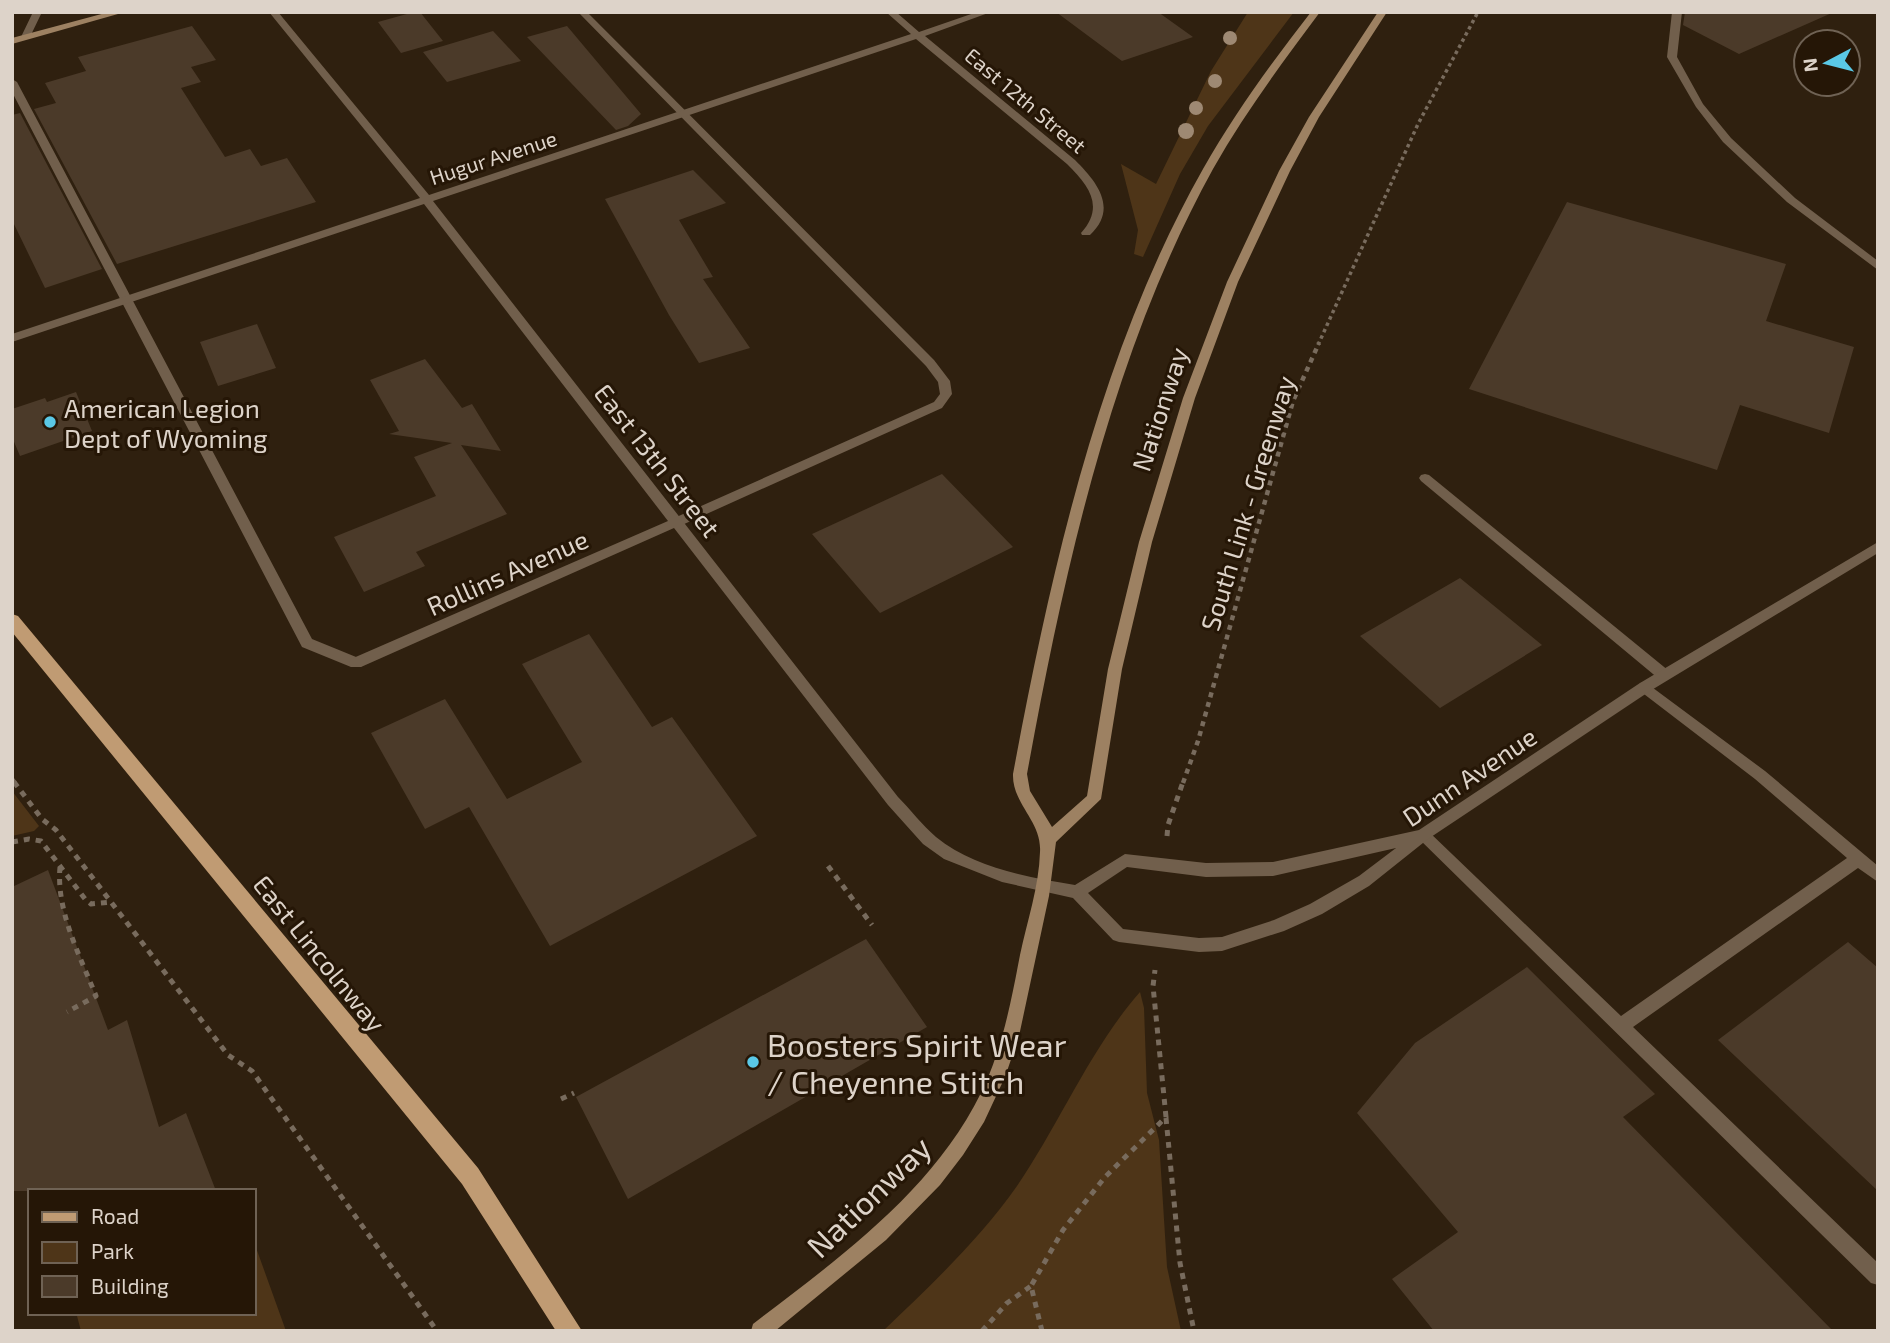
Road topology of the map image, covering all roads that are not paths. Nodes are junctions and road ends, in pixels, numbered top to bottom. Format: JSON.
{"nodes":[{"id":1,"x":38,"y":12,"type":"edge"},
{"id":2,"x":121,"y":12,"type":"edge"},
{"id":3,"x":273,"y":12,"type":"edge"},
{"id":4,"x":582,"y":12,"type":"edge"},
{"id":5,"x":890,"y":12,"type":"edge"},
{"id":6,"x":986,"y":12,"type":"edge"},
{"id":7,"x":1316,"y":12,"type":"edge"},
{"id":8,"x":1383,"y":12,"type":"edge"},
{"id":9,"x":1677,"y":12,"type":"edge"},
{"id":10,"x":919,"y":35,"type":"junction"},
{"id":11,"x":26,"y":37,"type":"junction"},
{"id":12,"x":12,"y":41,"type":"edge"},
{"id":13,"x":12,"y":82,"type":"edge"},
{"id":14,"x":682,"y":114,"type":"junction"},
{"id":15,"x":427,"y":200,"type":"junction"},
{"id":16,"x":1086,"y":233,"type":"dead end"},
{"id":17,"x":1878,"y":267,"type":"edge"},
{"id":18,"x":125,"y":301,"type":"junction"},
{"id":19,"x":12,"y":338,"type":"edge"},
{"id":20,"x":1425,"y":478,"type":"dead end"},
{"id":21,"x":677,"y":522,"type":"junction"},
{"id":22,"x":1878,"y":547,"type":"edge"},
{"id":23,"x":12,"y":620,"type":"edge"},
{"id":24,"x":1664,"y":675,"type":"junction"},
{"id":25,"x":1645,"y":687,"type":"junction"},
{"id":26,"x":1423,"y":835,"type":"junction"},
{"id":27,"x":1049,"y":839,"type":"junction"},
{"id":28,"x":1858,"y":859,"type":"junction"},
{"id":29,"x":1878,"y":876,"type":"edge"},
{"id":30,"x":1042,"y":886,"type":"junction"},
{"id":31,"x":1077,"y":892,"type":"junction"},
{"id":32,"x":1621,"y":1026,"type":"junction"},
{"id":33,"x":1878,"y":1276,"type":"edge"},
{"id":34,"x":570,"y":1331,"type":"edge"},
{"id":35,"x":760,"y":1331,"type":"edge"}],
"edges":[{"from":1,"to":11,"type":"street"},
{"from":2,"to":11,"type":"main road"},
{"from":3,"to":15,"type":"street","name":"East 13th Street"},
{"from":4,"to":14,"type":"street"},
{"from":5,"to":10,"type":"street","name":"East 12th Street"},
{"from":6,"to":10,"type":"street","name":"Hugur Avenue"},
{"from":7,"to":27,"type":"main road","name":"Nationway"},
{"from":8,"to":27,"type":"main road","name":"Nationway"},
{"from":9,"to":17,"type":"street"},
{"from":10,"to":14,"type":"street","name":"Hugur Avenue"},
{"from":10,"to":16,"type":"street","name":"East 12th Street"},
{"from":11,"to":12,"type":"main road"},
{"from":13,"to":18,"type":"street"},
{"from":14,"to":15,"type":"street","name":"Hugur Avenue"},
{"from":14,"to":21,"type":"street","name":"Rollins Avenue"},
{"from":15,"to":18,"type":"street","name":"Hugur Avenue"},
{"from":15,"to":21,"type":"street","name":"East 13th Street"},
{"from":18,"to":19,"type":"street","name":"Hugur Avenue"},
{"from":18,"to":21,"type":"street","name":"Rollins Avenue"},
{"from":20,"to":24,"type":"street"},
{"from":21,"to":30,"type":"street","name":"East 13th Street"},
{"from":22,"to":24,"type":"street","name":"Dunn Avenue"},
{"from":23,"to":34,"type":"main road","name":"East Lincolnway"},
{"from":24,"to":25,"type":"street","name":"Dunn Avenue"},
{"from":25,"to":26,"type":"street","name":"Dunn Avenue"},
{"from":25,"to":28,"type":"street"},
{"from":26,"to":31,"type":"street"},
{"from":26,"to":31,"type":"street","name":"Dunn Avenue"},
{"from":26,"to":32,"type":"street"},
{"from":27,"to":30,"type":"main road","name":"Nationway"},
{"from":28,"to":29,"type":"street"},
{"from":28,"to":32,"type":"street"},
{"from":30,"to":31,"type":"street","name":"East 13th Street"},
{"from":30,"to":35,"type":"main road","name":"Nationway"},
{"from":32,"to":33,"type":"street"}]}
